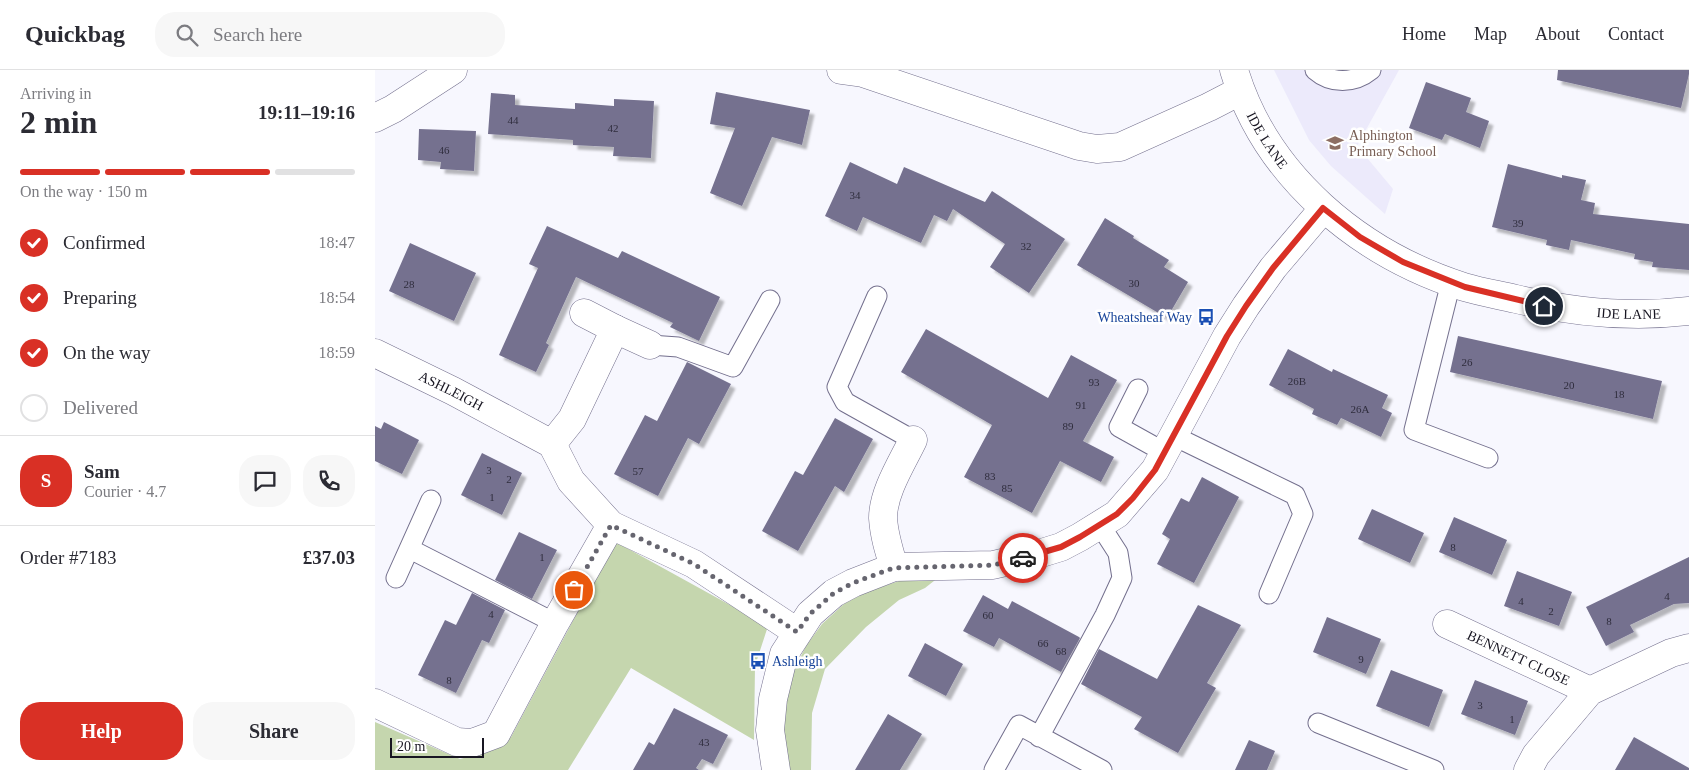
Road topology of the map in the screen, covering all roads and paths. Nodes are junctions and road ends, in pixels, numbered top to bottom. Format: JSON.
{"nodes":[{"id":1,"x":453,"y":70,"type":"edge"},
{"id":2,"x":841,"y":70,"type":"edge"},
{"id":3,"x":1315,"y":70,"type":"edge"},
{"id":4,"x":1371,"y":70,"type":"edge"},
{"id":5,"x":1237,"y":81,"type":"edge"},
{"id":6,"x":375,"y":118,"type":"edge"},
{"id":7,"x":1323,"y":208,"type":"junction"},
{"id":8,"x":1451,"y":282,"type":"junction"},
{"id":9,"x":877,"y":296,"type":"dead end"},
{"id":10,"x":770,"y":300,"type":"dead end"},
{"id":11,"x":1689,"y":311,"type":"edge"},
{"id":12,"x":584,"y":313,"type":"dead end"},
{"id":13,"x":615,"y":328,"type":"junction"},
{"id":14,"x":650,"y":345,"type":"joint"},
{"id":15,"x":375,"y":353,"type":"edge"},
{"id":16,"x":1138,"y":389,"type":"dead end"},
{"id":17,"x":913,"y":440,"type":"joint"},
{"id":18,"x":552,"y":444,"type":"junction"},
{"id":19,"x":1169,"y":444,"type":"junction"},
{"id":20,"x":1488,"y":458,"type":"dead end"},
{"id":21,"x":431,"y":500,"type":"dead end"},
{"id":22,"x":611,"y":525,"type":"junction"},
{"id":23,"x":1100,"y":525,"type":"junction"},
{"id":24,"x":410,"y":549,"type":"junction"},
{"id":25,"x":893,"y":568,"type":"junction"},
{"id":26,"x":395,"y":578,"type":"dead end"},
{"id":27,"x":1269,"y":594,"type":"dead end"},
{"id":28,"x":555,"y":623,"type":"junction"},
{"id":29,"x":1447,"y":624,"type":"dead end"},
{"id":30,"x":797,"y":632,"type":"junction"},
{"id":31,"x":1689,"y":648,"type":"edge"},
{"id":32,"x":1590,"y":691,"type":"junction"},
{"id":33,"x":375,"y":703,"type":"edge"},
{"id":34,"x":1318,"y":723,"type":"dead end"},
{"id":35,"x":1039,"y":736,"type":"junction"},
{"id":36,"x":776,"y":770,"type":"edge"},
{"id":37,"x":994,"y":770,"type":"edge"},
{"id":38,"x":1102,"y":770,"type":"edge"},
{"id":39,"x":1434,"y":770,"type":"edge"},
{"id":40,"x":1528,"y":770,"type":"edge"}],
"edges":[{"from":1,"to":6,"type":"street"},
{"from":2,"to":5,"type":"street","name":"IDE LANE"},
{"from":3,"to":4,"type":"lane"},
{"from":5,"to":7,"type":"street","name":"IDE LANE"},
{"from":7,"to":8,"type":"street","name":"IDE LANE"},
{"from":7,"to":19,"type":"street"},
{"from":8,"to":11,"type":"street","name":"IDE LANE"},
{"from":8,"to":20,"type":"lane"},
{"from":9,"to":17,"type":"lane"},
{"from":10,"to":14,"type":"lane"},
{"from":12,"to":13,"type":"street"},
{"from":13,"to":14,"type":"street"},
{"from":13,"to":18,"type":"street"},
{"from":15,"to":18,"type":"street","name":"ASHLEIGH"},
{"from":16,"to":19,"type":"lane"},
{"from":17,"to":25,"type":"street"},
{"from":18,"to":22,"type":"street"},
{"from":19,"to":23,"type":"street"},
{"from":19,"to":27,"type":"lane"},
{"from":21,"to":24,"type":"lane"},
{"from":22,"to":28,"type":"street"},
{"from":22,"to":30,"type":"street"},
{"from":23,"to":25,"type":"street"},
{"from":23,"to":35,"type":"lane"},
{"from":24,"to":26,"type":"lane"},
{"from":24,"to":28,"type":"lane"},
{"from":25,"to":30,"type":"street"},
{"from":28,"to":33,"type":"street"},
{"from":29,"to":32,"type":"street","name":"BENNETT CLOSE"},
{"from":30,"to":36,"type":"street"},
{"from":31,"to":32,"type":"street"},
{"from":32,"to":40,"type":"street"},
{"from":34,"to":39,"type":"lane"},
{"from":35,"to":37,"type":"lane"},
{"from":35,"to":38,"type":"lane"}]}
